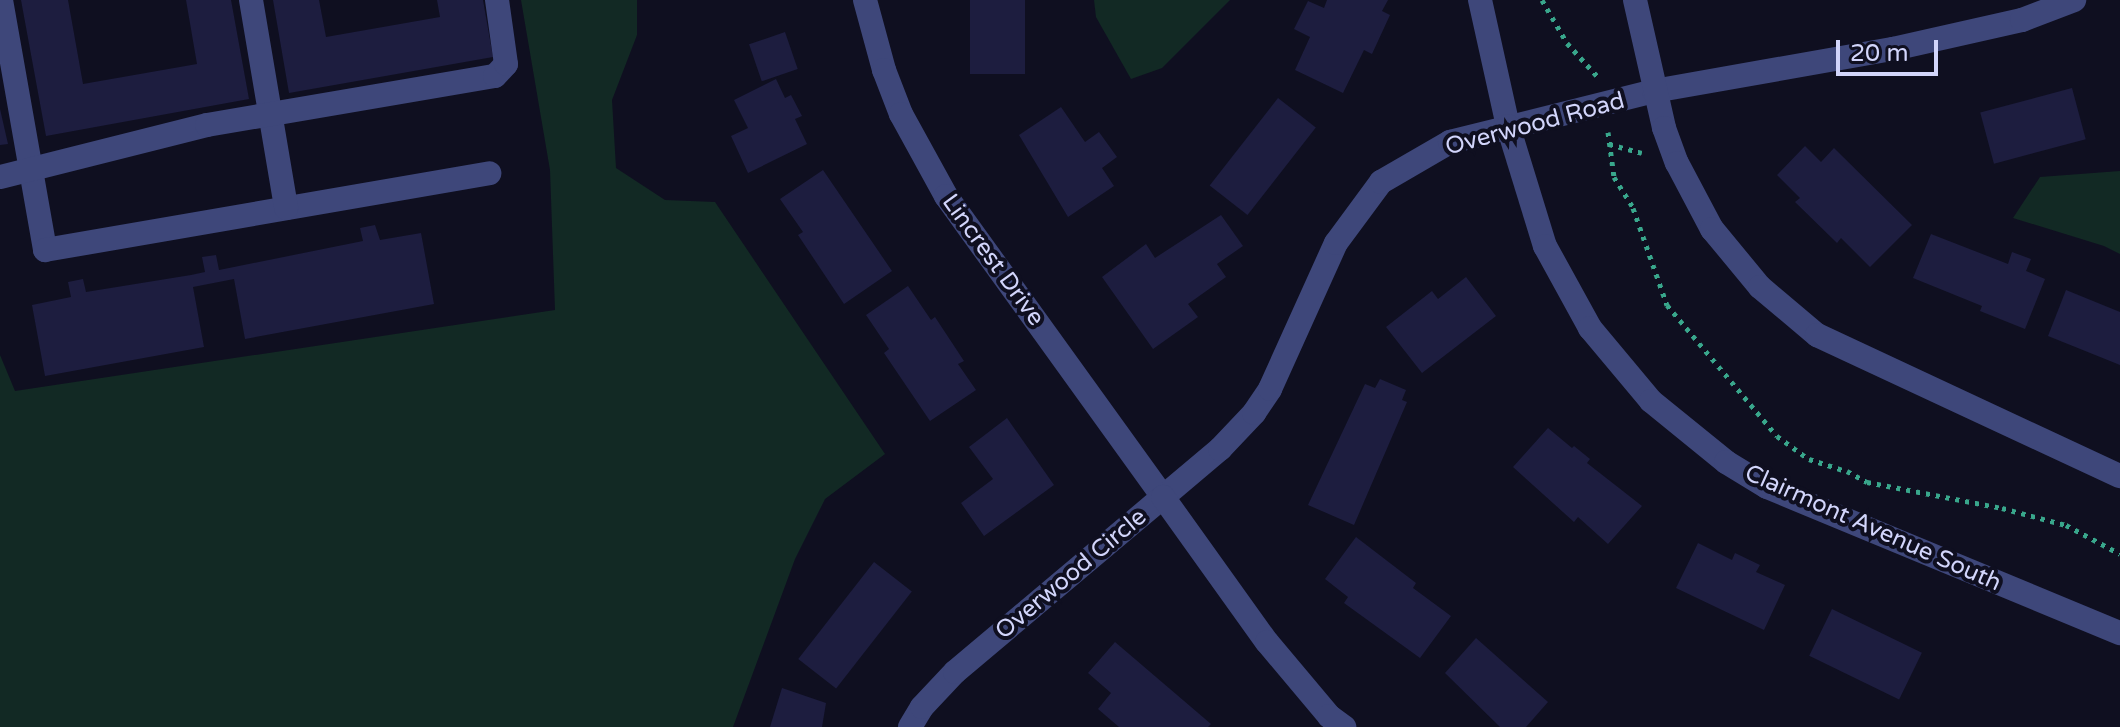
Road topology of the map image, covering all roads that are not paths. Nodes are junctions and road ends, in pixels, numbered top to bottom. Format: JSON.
{"nodes":[{"id":1,"x":1,"y":0,"type":"edge"},
{"id":2,"x":251,"y":0,"type":"edge"},
{"id":3,"x":497,"y":0,"type":"edge"},
{"id":4,"x":865,"y":0,"type":"edge"},
{"id":5,"x":1480,"y":0,"type":"edge"},
{"id":6,"x":1635,"y":0,"type":"edge"},
{"id":7,"x":2074,"y":0,"type":"edge"},
{"id":8,"x":1654,"y":91,"type":"junction"},
{"id":9,"x":271,"y":114,"type":"junction"},
{"id":10,"x":1508,"y":126,"type":"junction"},
{"id":11,"x":31,"y":169,"type":"junction"},
{"id":12,"x":489,"y":173,"type":"dead end"},
{"id":13,"x":0,"y":177,"type":"edge"},
{"id":14,"x":286,"y":208,"type":"junction"},
{"id":15,"x":2120,"y":476,"type":"edge"},
{"id":16,"x":1163,"y":497,"type":"junction"},
{"id":17,"x":2120,"y":633,"type":"edge"},
{"id":18,"x":910,"y":727,"type":"edge"},
{"id":19,"x":1344,"y":727,"type":"edge"}],
"edges":[{"from":1,"to":11,"type":"street"},
{"from":2,"to":9,"type":"street"},
{"from":3,"to":9,"type":"street"},
{"from":4,"to":16,"type":"street","name":"Lincrest Drive"},
{"from":5,"to":10,"type":"street","name":"Clairmont Avenue South"},
{"from":6,"to":8,"type":"street"},
{"from":7,"to":8,"type":"street","name":"Overwood Road"},
{"from":8,"to":10,"type":"street","name":"Overwood Road"},
{"from":8,"to":15,"type":"street"},
{"from":9,"to":11,"type":"street"},
{"from":9,"to":14,"type":"street"},
{"from":10,"to":16,"type":"street","name":"Overwood Road"},
{"from":10,"to":17,"type":"street","name":"Clairmont Avenue South"},
{"from":11,"to":13,"type":"street"},
{"from":11,"to":14,"type":"street"},
{"from":12,"to":14,"type":"street"},
{"from":16,"to":18,"type":"street","name":"Overwood Circle"},
{"from":16,"to":19,"type":"street","name":"Overwood Circle"}]}
